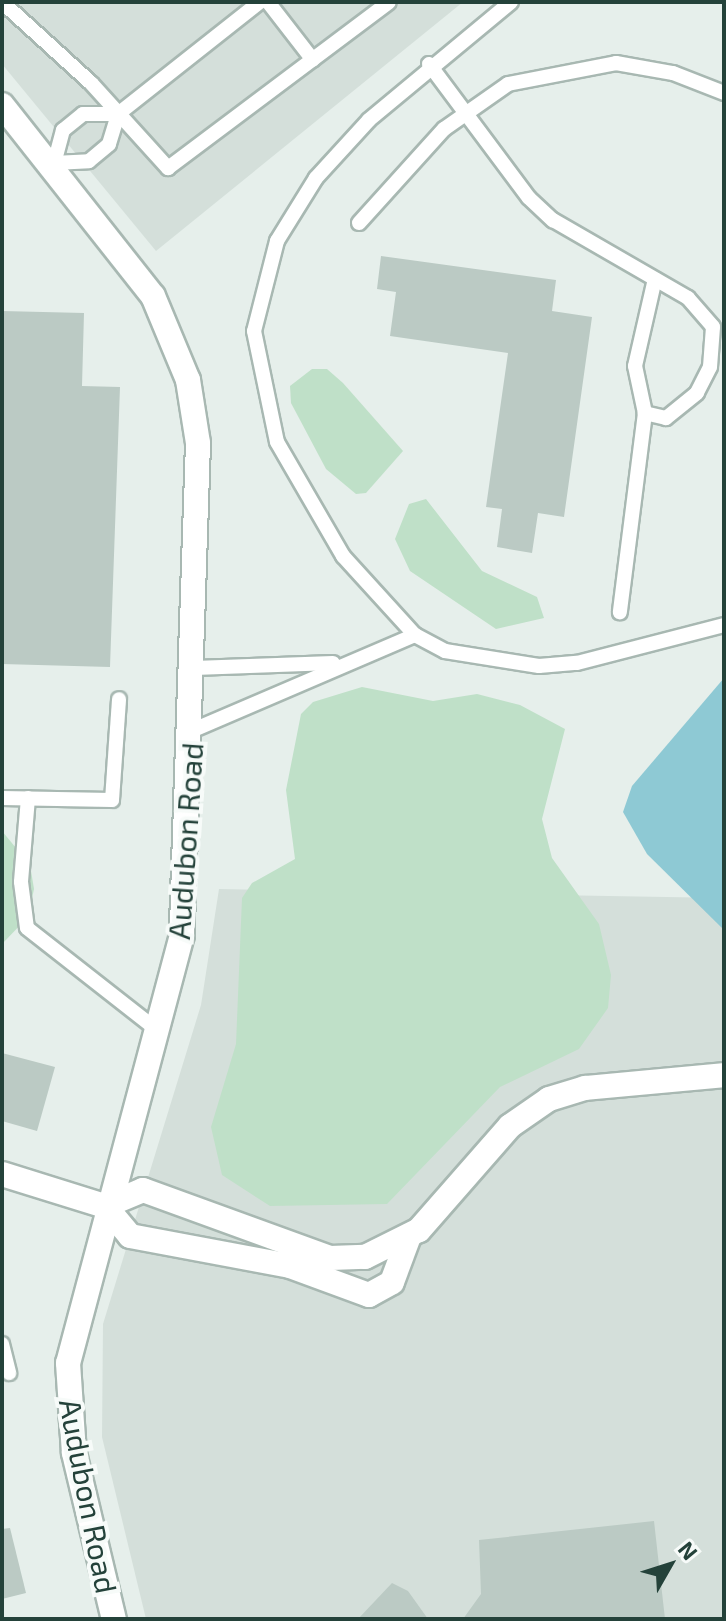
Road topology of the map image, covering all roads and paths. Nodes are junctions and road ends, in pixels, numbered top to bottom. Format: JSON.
{"nodes":[{"id":1,"x":2,"y":2,"type":"edge"},
{"id":2,"x":260,"y":2,"type":"edge"},
{"id":3,"x":268,"y":2,"type":"edge"},
{"id":4,"x":389,"y":2,"type":"edge"},
{"id":5,"x":511,"y":2,"type":"edge"},
{"id":6,"x":313,"y":60,"type":"junction"},
{"id":7,"x":429,"y":64,"type":"junction"},
{"id":8,"x":724,"y":92,"type":"edge"},
{"id":9,"x":2,"y":105,"type":"edge"},
{"id":10,"x":462,"y":113,"type":"junction"},
{"id":11,"x":118,"y":114,"type":"junction"},
{"id":12,"x":54,"y":163,"type":"junction"},
{"id":13,"x":359,"y":223,"type":"dead end"},
{"id":14,"x":655,"y":279,"type":"junction"},
{"id":15,"x":645,"y":413,"type":"junction"},
{"id":16,"x":620,"y":612,"type":"dead end"},
{"id":17,"x":724,"y":625,"type":"edge"},
{"id":18,"x":415,"y":635,"type":"junction"},
{"id":19,"x":338,"y":663,"type":"junction"},
{"id":20,"x":194,"y":668,"type":"junction"},
{"id":21,"x":119,"y":699,"type":"dead end"},
{"id":22,"x":191,"y":731,"type":"junction"},
{"id":23,"x":2,"y":798,"type":"edge"},
{"id":24,"x":28,"y":798,"type":"junction"},
{"id":25,"x":157,"y":1030,"type":"junction"},
{"id":26,"x":724,"y":1075,"type":"edge"},
{"id":27,"x":2,"y":1174,"type":"edge"},
{"id":28,"x":105,"y":1206,"type":"junction"},
{"id":29,"x":408,"y":1239,"type":"junction"},
{"id":30,"x":328,"y":1268,"type":"junction"},
{"id":31,"x":2,"y":1344,"type":"edge"},
{"id":32,"x":9,"y":1373,"type":"dead end"},
{"id":33,"x":114,"y":1619,"type":"edge"}],
"edges":[{"from":1,"to":11,"type":"lane"},
{"from":2,"to":11,"type":"lane"},
{"from":3,"to":6,"type":"lane"},
{"from":4,"to":6,"type":"lane"},
{"from":5,"to":7,"type":"lane"},
{"from":6,"to":11,"type":"lane"},
{"from":7,"to":10,"type":"lane"},
{"from":7,"to":18,"type":"lane"},
{"from":8,"to":10,"type":"lane"},
{"from":9,"to":12,"type":"street","name":"Audubon Road"},
{"from":10,"to":13,"type":"lane"},
{"from":10,"to":14,"type":"lane"},
{"from":11,"to":12,"type":"lane"},
{"from":11,"to":12,"type":"lane"},
{"from":12,"to":20,"type":"street","name":"Audubon Road"},
{"from":14,"to":15,"type":"lane"},
{"from":14,"to":15,"type":"lane"},
{"from":15,"to":16,"type":"lane"},
{"from":17,"to":18,"type":"lane"},
{"from":18,"to":19,"type":"lane"},
{"from":19,"to":20,"type":"lane"},
{"from":19,"to":22,"type":"lane"},
{"from":20,"to":22,"type":"street","name":"Audubon Road"},
{"from":21,"to":24,"type":"lane"},
{"from":22,"to":25,"type":"street","name":"Audubon Road"},
{"from":23,"to":24,"type":"lane"},
{"from":24,"to":25,"type":"lane"},
{"from":25,"to":28,"type":"street","name":"Audubon Road"},
{"from":26,"to":29,"type":"street"},
{"from":27,"to":28,"type":"street"},
{"from":28,"to":30,"type":"street"},
{"from":28,"to":30,"type":"street"},
{"from":28,"to":33,"type":"street","name":"Audubon Road"},
{"from":29,"to":30,"type":"street"},
{"from":29,"to":30,"type":"street"},
{"from":31,"to":32,"type":"lane"}]}
